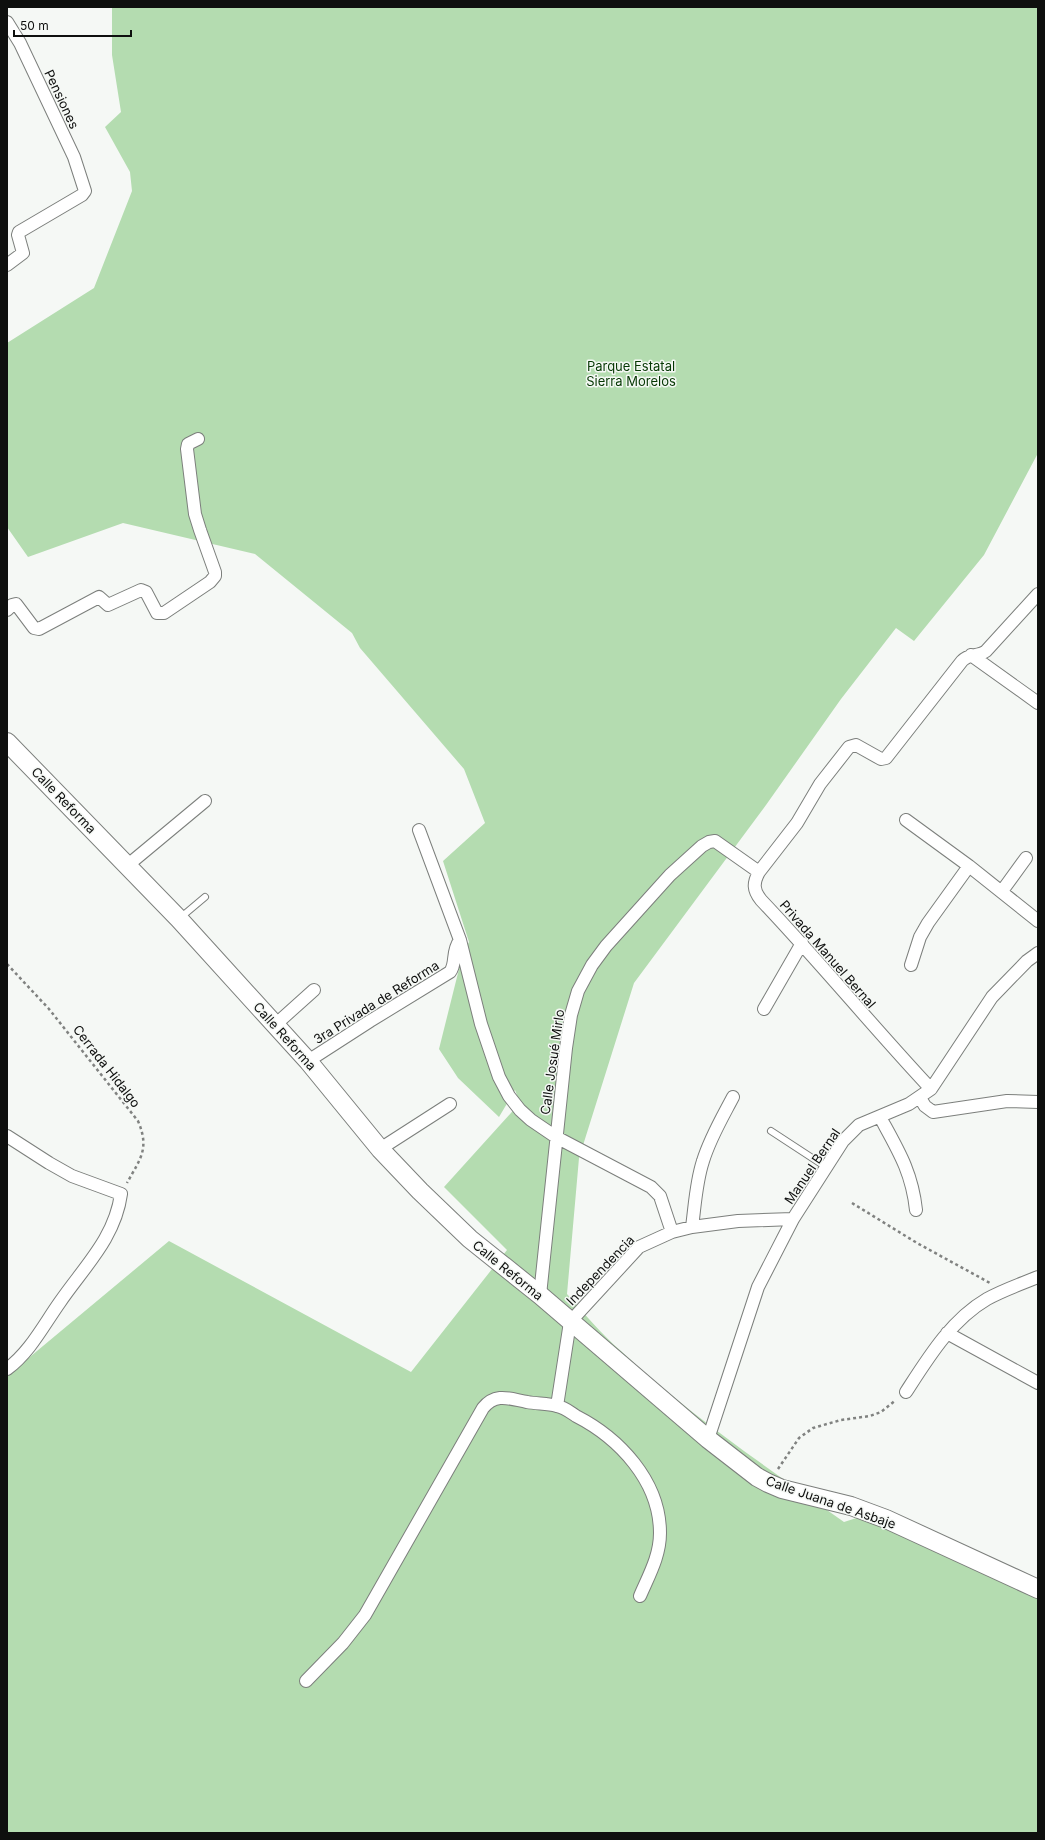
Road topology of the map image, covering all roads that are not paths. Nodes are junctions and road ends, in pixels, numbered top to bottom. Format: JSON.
{"nodes":[{"id":1,"x":7,"y":22,"type":"edge"},
{"id":2,"x":7,"y":265,"type":"edge"},
{"id":3,"x":198,"y":439,"type":"dead end"},
{"id":4,"x":1038,"y":594,"type":"edge"},
{"id":5,"x":7,"y":610,"type":"edge"},
{"id":6,"x":970,"y":655,"type":"junction"},
{"id":7,"x":1038,"y":703,"type":"edge"},
{"id":8,"x":7,"y":742,"type":"edge"},
{"id":9,"x":205,"y":801,"type":"dead end"},
{"id":10,"x":906,"y":820,"type":"dead end"},
{"id":11,"x":419,"y":830,"type":"dead end"},
{"id":12,"x":1026,"y":858,"type":"dead end"},
{"id":13,"x":128,"y":865,"type":"junction"},
{"id":14,"x":969,"y":866,"type":"junction"},
{"id":15,"x":759,"y":872,"type":"junction"},
{"id":16,"x":1002,"y":891,"type":"junction"},
{"id":17,"x":206,"y":897,"type":"dead end"},
{"id":18,"x":179,"y":919,"type":"junction"},
{"id":19,"x":1038,"y":921,"type":"edge"},
{"id":20,"x":460,"y":940,"type":"junction"},
{"id":21,"x":802,"y":943,"type":"junction"},
{"id":22,"x":1038,"y":953,"type":"edge"},
{"id":23,"x":911,"y":965,"type":"dead end"},
{"id":24,"x":314,"y":990,"type":"dead end"},
{"id":25,"x":764,"y":1009,"type":"dead end"},
{"id":26,"x":274,"y":1025,"type":"junction"},
{"id":27,"x":308,"y":1061,"type":"junction"},
{"id":28,"x":931,"y":1089,"type":"junction"},
{"id":29,"x":733,"y":1097,"type":"dead end"},
{"id":30,"x":920,"y":1098,"type":"junction"},
{"id":31,"x":1038,"y":1102,"type":"edge"},
{"id":32,"x":450,"y":1104,"type":"dead end"},
{"id":33,"x":880,"y":1117,"type":"junction"},
{"id":34,"x":771,"y":1131,"type":"dead end"},
{"id":35,"x":7,"y":1136,"type":"edge"},
{"id":36,"x":556,"y":1137,"type":"junction"},
{"id":37,"x":380,"y":1149,"type":"junction"},
{"id":38,"x":826,"y":1167,"type":"junction"},
{"id":39,"x":916,"y":1210,"type":"dead end"},
{"id":40,"x":793,"y":1219,"type":"junction"},
{"id":41,"x":692,"y":1227,"type":"junction"},
{"id":42,"x":672,"y":1232,"type":"junction"},
{"id":43,"x":1037,"y":1280,"type":"edge"},
{"id":44,"x":540,"y":1295,"type":"junction"},
{"id":45,"x":570,"y":1322,"type":"junction"},
{"id":46,"x":948,"y":1333,"type":"junction"},
{"id":47,"x":7,"y":1369,"type":"edge"},
{"id":48,"x":1038,"y":1383,"type":"edge"},
{"id":49,"x":906,"y":1392,"type":"road end"},
{"id":50,"x":557,"y":1406,"type":"junction"},
{"id":51,"x":708,"y":1439,"type":"junction"},
{"id":52,"x":1038,"y":1588,"type":"edge"},
{"id":53,"x":640,"y":1596,"type":"dead end"},
{"id":54,"x":306,"y":1681,"type":"dead end"}],
"edges":[{"from":1,"to":2,"type":"street","name":"Pensiones"},
{"from":3,"to":5,"type":"street"},
{"from":4,"to":6,"type":"street"},
{"from":6,"to":7,"type":"street"},
{"from":6,"to":15,"type":"street"},
{"from":8,"to":13,"type":"street","name":"Calle Reforma"},
{"from":9,"to":13,"type":"street"},
{"from":10,"to":14,"type":"street"},
{"from":11,"to":20,"type":"street"},
{"from":12,"to":16,"type":"street"},
{"from":13,"to":18,"type":"street","name":"Calle Reforma"},
{"from":14,"to":16,"type":"street"},
{"from":14,"to":23,"type":"street"},
{"from":15,"to":21,"type":"street","name":"Privada Manuel Bernal"},
{"from":15,"to":36,"type":"street","name":"Calle Josué Mirlo"},
{"from":16,"to":19,"type":"street"},
{"from":17,"to":18,"type":"lane"},
{"from":18,"to":26,"type":"street","name":"Calle Reforma"},
{"from":20,"to":27,"type":"street","name":"3ra Privada de Reforma"},
{"from":20,"to":36,"type":"street"},
{"from":21,"to":25,"type":"street"},
{"from":21,"to":28,"type":"street","name":"Privada Manuel Bernal"},
{"from":22,"to":28,"type":"street","name":"Manuel Bernal"},
{"from":24,"to":26,"type":"street"},
{"from":26,"to":27,"type":"street","name":"Calle Reforma"},
{"from":27,"to":37,"type":"street","name":"Calle Reforma"},
{"from":28,"to":30,"type":"street","name":"Manuel Bernal"},
{"from":29,"to":41,"type":"street"},
{"from":30,"to":31,"type":"street"},
{"from":30,"to":33,"type":"street","name":"Manuel Bernal"},
{"from":32,"to":37,"type":"street"},
{"from":33,"to":38,"type":"street","name":"Manuel Bernal"},
{"from":33,"to":39,"type":"street"},
{"from":34,"to":38,"type":"lane"},
{"from":35,"to":47,"type":"street"},
{"from":36,"to":42,"type":"street"},
{"from":36,"to":44,"type":"street","name":"Calle Josué Mirlo"},
{"from":37,"to":44,"type":"street","name":"Calle Reforma"},
{"from":38,"to":40,"type":"street","name":"Manuel Bernal"},
{"from":40,"to":41,"type":"street","name":"Independencia"},
{"from":40,"to":51,"type":"street","name":"Manuel Bernal"},
{"from":41,"to":42,"type":"street","name":"Independencia"},
{"from":42,"to":45,"type":"street","name":"Independencia"},
{"from":43,"to":46,"type":"street"},
{"from":44,"to":45,"type":"street","name":"Calle Reforma"},
{"from":45,"to":50,"type":"street"},
{"from":45,"to":51,"type":"street","name":"Calle Juana de Asbaje"},
{"from":46,"to":48,"type":"street"},
{"from":46,"to":49,"type":"street"},
{"from":50,"to":53,"type":"street"},
{"from":50,"to":54,"type":"street"},
{"from":51,"to":52,"type":"street","name":"Calle Juana de Asbaje"}]}
